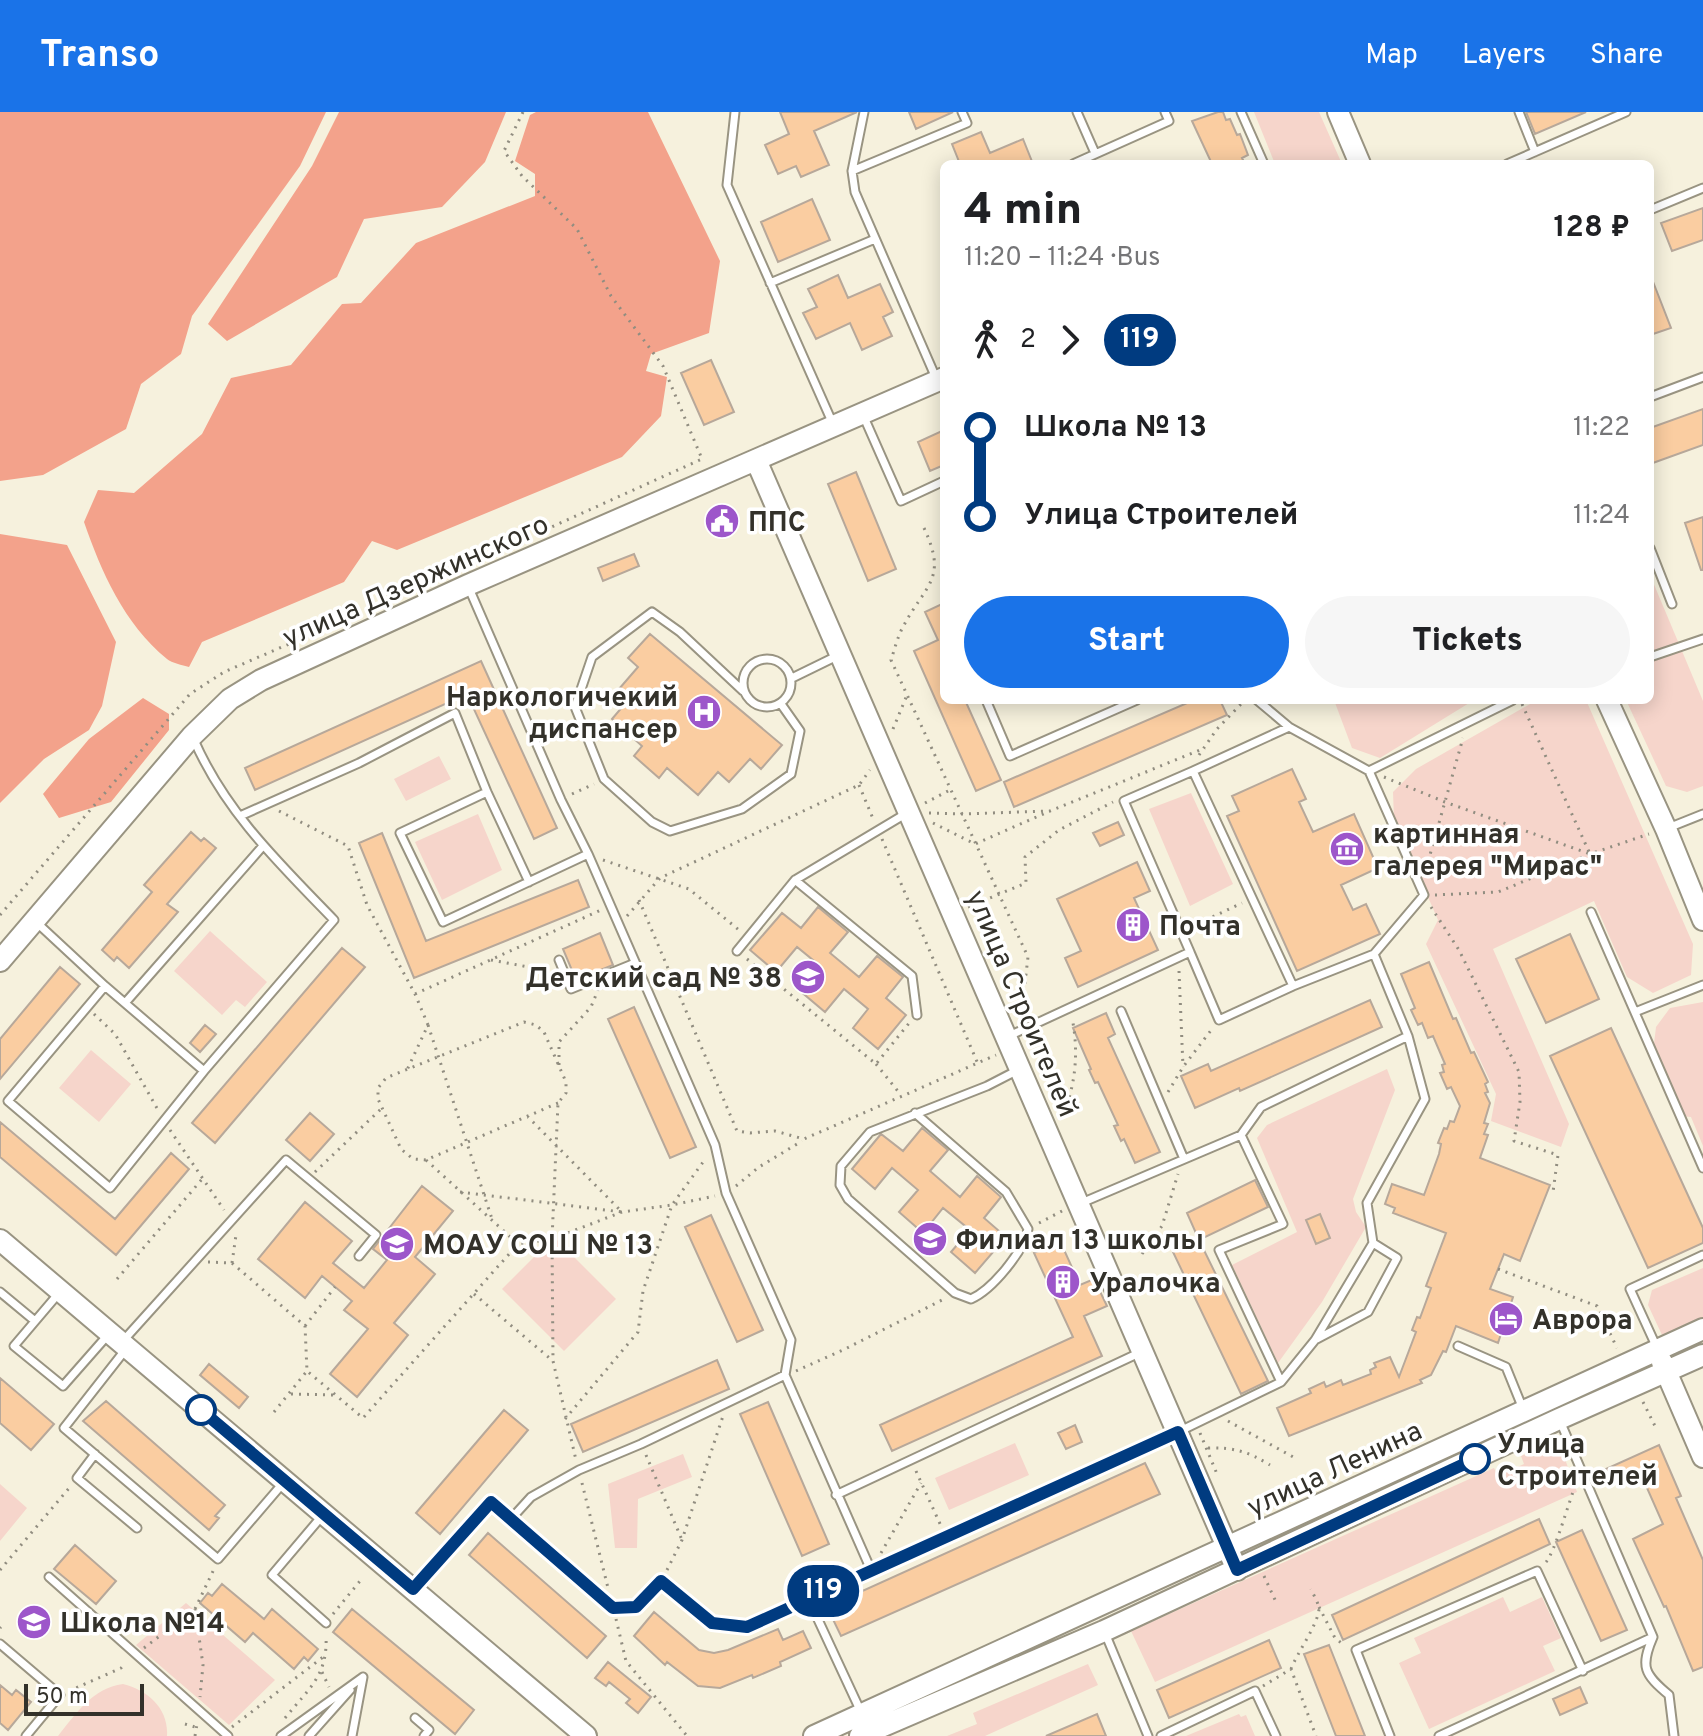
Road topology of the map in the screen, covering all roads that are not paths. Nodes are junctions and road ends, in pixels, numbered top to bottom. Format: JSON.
{"nodes":[{"id":1,"x":735,"y":112,"type":"edge"},
{"id":2,"x":864,"y":112,"type":"edge"},
{"id":3,"x":962,"y":112,"type":"edge"},
{"id":4,"x":1077,"y":112,"type":"edge"},
{"id":5,"x":1165,"y":112,"type":"edge"},
{"id":6,"x":1241,"y":112,"type":"edge"},
{"id":7,"x":1338,"y":112,"type":"edge"},
{"id":8,"x":1519,"y":112,"type":"edge"},
{"id":9,"x":1626,"y":112,"type":"edge"},
{"id":10,"x":1535,"y":152,"type":"junction"},
{"id":11,"x":1095,"y":153,"type":"junction"},
{"id":12,"x":1081,"y":160,"type":"edge"},
{"id":13,"x":1262,"y":160,"type":"edge"},
{"id":14,"x":1358,"y":160,"type":"edge"},
{"id":15,"x":1516,"y":160,"type":"edge"},
{"id":16,"x":852,"y":171,"type":"junction"},
{"id":17,"x":1703,"y":188,"type":"edge"},
{"id":18,"x":1654,"y":208,"type":"edge"},
{"id":19,"x":875,"y":239,"type":"junction"},
{"id":20,"x":770,"y":283,"type":"junction"},
{"id":21,"x":940,"y":377,"type":"edge"},
{"id":22,"x":1703,"y":377,"type":"edge"},
{"id":23,"x":940,"y":379,"type":"edge"},
{"id":24,"x":1654,"y":395,"type":"edge"},
{"id":25,"x":862,"y":413,"type":"junction"},
{"id":26,"x":834,"y":426,"type":"junction"},
{"id":27,"x":756,"y":460,"type":"junction"},
{"id":28,"x":940,"y":483,"type":"edge"},
{"id":29,"x":1654,"y":558,"type":"edge"},
{"id":30,"x":468,"y":585,"type":"junction"},
{"id":31,"x":1672,"y":604,"type":"dead end"},
{"id":32,"x":1703,"y":639,"type":"edge"},
{"id":33,"x":841,"y":655,"type":"junction"},
{"id":34,"x":1654,"y":656,"type":"edge"},
{"id":35,"x":792,"y":678,"type":"junction"},
{"id":36,"x":743,"y":691,"type":"junction"},
{"id":37,"x":781,"y":704,"type":"junction"},
{"id":38,"x":988,"y":704,"type":"edge"},
{"id":39,"x":1128,"y":704,"type":"edge"},
{"id":40,"x":1262,"y":704,"type":"edge"},
{"id":41,"x":1498,"y":704,"type":"edge"},
{"id":42,"x":1609,"y":704,"type":"edge"},
{"id":43,"x":1289,"y":727,"type":"junction"},
{"id":44,"x":192,"y":736,"type":"junction"},
{"id":45,"x":1193,"y":771,"type":"junction"},
{"id":46,"x":1369,"y":771,"type":"junction"},
{"id":47,"x":487,"y":792,"type":"junction"},
{"id":48,"x":909,"y":812,"type":"junction"},
{"id":49,"x":1703,"y":814,"type":"edge"},
{"id":50,"x":240,"y":816,"type":"junction"},
{"id":51,"x":1666,"y":829,"type":"junction"},
{"id":52,"x":262,"y":847,"type":"junction"},
{"id":53,"x":588,"y":854,"type":"junction"},
{"id":54,"x":795,"y":880,"type":"junction"},
{"id":55,"x":529,"y":882,"type":"junction"},
{"id":56,"x":1591,"y":912,"type":"dead end"},
{"id":57,"x":33,"y":919,"type":"junction"},
{"id":58,"x":1703,"y":920,"type":"edge"},
{"id":59,"x":737,"y":951,"type":"road end"},
{"id":60,"x":1190,"y":952,"type":"junction"},
{"id":61,"x":1374,"y":954,"type":"junction"},
{"id":62,"x":559,"y":960,"type":"dead end"},
{"id":63,"x":0,"y":961,"type":"edge"},
{"id":64,"x":635,"y":963,"type":"junction"},
{"id":65,"x":1703,"y":985,"type":"edge"},
{"id":66,"x":105,"y":986,"type":"junction"},
{"id":67,"x":1293,"y":986,"type":"junction"},
{"id":68,"x":125,"y":1003,"type":"junction"},
{"id":69,"x":1121,"y":1011,"type":"dead end"},
{"id":70,"x":1635,"y":1012,"type":"junction"},
{"id":71,"x":917,"y":1015,"type":"road end"},
{"id":72,"x":1408,"y":1036,"type":"junction"},
{"id":73,"x":1012,"y":1039,"type":"junction"},
{"id":74,"x":1021,"y":1069,"type":"junction"},
{"id":75,"x":204,"y":1071,"type":"junction"},
{"id":76,"x":915,"y":1113,"type":"junction"},
{"id":77,"x":1241,"y":1135,"type":"junction"},
{"id":78,"x":1184,"y":1159,"type":"junction"},
{"id":79,"x":1703,"y":1168,"type":"edge"},
{"id":80,"x":1072,"y":1207,"type":"junction"},
{"id":81,"x":0,"y":1240,"type":"edge"},
{"id":82,"x":1373,"y":1243,"type":"junction"},
{"id":83,"x":1703,"y":1255,"type":"edge"},
{"id":84,"x":359,"y":1256,"type":"dead end"},
{"id":85,"x":61,"y":1291,"type":"junction"},
{"id":86,"x":0,"y":1292,"type":"edge"},
{"id":87,"x":35,"y":1321,"type":"junction"},
{"id":88,"x":1703,"y":1329,"type":"edge"},
{"id":89,"x":1315,"y":1340,"type":"junction"},
{"id":90,"x":119,"y":1341,"type":"junction"},
{"id":91,"x":1458,"y":1346,"type":"dead end"},
{"id":92,"x":1143,"y":1351,"type":"junction"},
{"id":93,"x":1658,"y":1351,"type":"junction"},
{"id":94,"x":1703,"y":1355,"type":"edge"},
{"id":95,"x":1667,"y":1373,"type":"junction"},
{"id":96,"x":785,"y":1375,"type":"junction"},
{"id":97,"x":1281,"y":1382,"type":"junction"},
{"id":98,"x":1524,"y":1411,"type":"junction"},
{"id":99,"x":1559,"y":1419,"type":"junction"},
{"id":100,"x":1186,"y":1427,"type":"junction"},
{"id":101,"x":95,"y":1454,"type":"junction"},
{"id":102,"x":1703,"y":1457,"type":"edge"},
{"id":103,"x":285,"y":1481,"type":"junction"},
{"id":104,"x":836,"y":1495,"type":"junction"},
{"id":105,"x":324,"y":1514,"type":"junction"},
{"id":106,"x":511,"y":1519,"type":"junction"},
{"id":107,"x":137,"y":1528,"type":"dead end"},
{"id":108,"x":1228,"y":1547,"type":"junction"},
{"id":109,"x":871,"y":1570,"type":"junction"},
{"id":110,"x":1237,"y":1570,"type":"junction"},
{"id":111,"x":49,"y":1577,"type":"dead end"},
{"id":112,"x":413,"y":1589,"type":"junction"},
{"id":113,"x":808,"y":1598,"type":"junction"},
{"id":114,"x":326,"y":1623,"type":"road end"},
{"id":115,"x":1104,"y":1631,"type":"junction"},
{"id":116,"x":1653,"y":1637,"type":"junction"},
{"id":117,"x":0,"y":1644,"type":"edge"},
{"id":118,"x":1583,"y":1671,"type":"junction"},
{"id":119,"x":363,"y":1677,"type":"junction"},
{"id":120,"x":862,"y":1714,"type":"junction"},
{"id":121,"x":415,"y":1718,"type":"dead end"},
{"id":122,"x":226,"y":1735,"type":"edge"},
{"id":123,"x":26,"y":1736,"type":"edge"},
{"id":124,"x":281,"y":1736,"type":"edge"},
{"id":125,"x":309,"y":1736,"type":"edge"},
{"id":126,"x":352,"y":1736,"type":"edge"},
{"id":127,"x":424,"y":1736,"type":"edge"},
{"id":128,"x":586,"y":1736,"type":"edge"},
{"id":129,"x":814,"y":1736,"type":"edge"},
{"id":130,"x":860,"y":1736,"type":"edge"},
{"id":131,"x":1148,"y":1736,"type":"edge"},
{"id":132,"x":1161,"y":1736,"type":"edge"},
{"id":133,"x":1276,"y":1736,"type":"edge"},
{"id":134,"x":1390,"y":1736,"type":"edge"},
{"id":135,"x":1442,"y":1736,"type":"edge"},
{"id":136,"x":1674,"y":1736,"type":"edge"}],
"edges":[{"from":1,"to":20,"type":"lane"},
{"from":2,"to":16,"type":"lane"},
{"from":3,"to":16,"type":"lane"},
{"from":4,"to":11,"type":"lane"},
{"from":5,"to":11,"type":"lane"},
{"from":6,"to":13,"type":"lane"},
{"from":7,"to":14,"type":"main road"},
{"from":8,"to":10,"type":"lane"},
{"from":9,"to":10,"type":"lane"},
{"from":10,"to":15,"type":"lane"},
{"from":11,"to":12,"type":"lane"},
{"from":16,"to":19,"type":"lane"},
{"from":17,"to":18,"type":"lane"},
{"from":19,"to":20,"type":"lane"},
{"from":19,"to":21,"type":"lane"},
{"from":20,"to":26,"type":"lane"},
{"from":22,"to":24,"type":"lane"},
{"from":23,"to":25,"type":"main road","name":"улица Дзержинского"},
{"from":25,"to":26,"type":"main road","name":"улица Дзержинского"},
{"from":25,"to":28,"type":"lane"},
{"from":26,"to":27,"type":"main road","name":"улица Дзержинского"},
{"from":27,"to":30,"type":"main road","name":"улица Дзержинского"},
{"from":27,"to":33,"type":"main road","name":"улица Строителей"},
{"from":29,"to":31,"type":"lane"},
{"from":30,"to":44,"type":"main road","name":"улица Дзержинского"},
{"from":30,"to":53,"type":"lane"},
{"from":32,"to":34,"type":"lane"},
{"from":33,"to":35,"type":"lane"},
{"from":33,"to":48,"type":"main road","name":"улица Строителей"},
{"from":35,"to":36,"type":"lane"},
{"from":35,"to":37,"type":"lane"},
{"from":36,"to":37,"type":"lane"},
{"from":36,"to":37,"type":"lane"},
{"from":38,"to":39,"type":"lane"},
{"from":40,"to":43,"type":"lane"},
{"from":41,"to":46,"type":"lane"},
{"from":42,"to":51,"type":"main road"},
{"from":43,"to":45,"type":"lane"},
{"from":43,"to":46,"type":"lane"},
{"from":44,"to":50,"type":"lane"},
{"from":44,"to":57,"type":"main road","name":"улица Дзержинского"},
{"from":45,"to":60,"type":"lane"},
{"from":45,"to":67,"type":"lane"},
{"from":46,"to":61,"type":"lane"},
{"from":47,"to":50,"type":"lane"},
{"from":47,"to":55,"type":"lane"},
{"from":47,"to":55,"type":"lane"},
{"from":48,"to":54,"type":"lane"},
{"from":48,"to":73,"type":"main road","name":"улица Строителей"},
{"from":49,"to":51,"type":"lane"},
{"from":50,"to":52,"type":"lane"},
{"from":51,"to":58,"type":"main road"},
{"from":52,"to":68,"type":"lane"},
{"from":52,"to":75,"type":"lane"},
{"from":53,"to":55,"type":"lane"},
{"from":53,"to":64,"type":"lane"},
{"from":54,"to":59,"type":"lane"},
{"from":54,"to":71,"type":"lane"},
{"from":56,"to":70,"type":"lane"},
{"from":57,"to":63,"type":"main road","name":"улица Дзержинского"},
{"from":57,"to":66,"type":"lane"},
{"from":60,"to":67,"type":"lane"},
{"from":60,"to":73,"type":"lane"},
{"from":61,"to":67,"type":"lane"},
{"from":61,"to":72,"type":"lane"},
{"from":62,"to":64,"type":"lane"},
{"from":64,"to":96,"type":"lane"},
{"from":65,"to":70,"type":"lane"},
{"from":66,"to":68,"type":"lane"},
{"from":66,"to":75,"type":"lane"},
{"from":68,"to":75,"type":"lane"},
{"from":69,"to":78,"type":"lane"},
{"from":70,"to":79,"type":"lane"},
{"from":72,"to":77,"type":"lane"},
{"from":72,"to":82,"type":"lane"},
{"from":73,"to":74,"type":"main road","name":"улица Строителей"},
{"from":74,"to":76,"type":"lane"},
{"from":74,"to":80,"type":"main road","name":"улица Строителей"},
{"from":76,"to":76,"type":"lane"},
{"from":77,"to":78,"type":"lane"},
{"from":77,"to":97,"type":"lane"},
{"from":78,"to":80,"type":"lane"},
{"from":80,"to":92,"type":"main road","name":"улица Строителей"},
{"from":81,"to":85,"type":"main road"},
{"from":82,"to":89,"type":"lane"},
{"from":82,"to":89,"type":"lane"},
{"from":83,"to":93,"type":"lane"},
{"from":84,"to":90,"type":"lane"},
{"from":85,"to":87,"type":"lane"},
{"from":85,"to":90,"type":"main road"},
{"from":86,"to":87,"type":"lane"},
{"from":87,"to":90,"type":"lane"},
{"from":88,"to":93,"type":"main road","name":"улица Ленина"},
{"from":89,"to":97,"type":"lane"},
{"from":90,"to":101,"type":"lane"},
{"from":90,"to":103,"type":"main road"},
{"from":91,"to":98,"type":"lane"},
{"from":92,"to":100,"type":"main road","name":"улица Строителей"},
{"from":92,"to":104,"type":"lane"},
{"from":93,"to":95,"type":"main road"},
{"from":93,"to":98,"type":"main road","name":"улица Ленина"},
{"from":94,"to":95,"type":"main road","name":"улица Ленина"},
{"from":95,"to":99,"type":"main road","name":"улица Ленина"},
{"from":95,"to":102,"type":"main road"},
{"from":96,"to":104,"type":"lane"},
{"from":96,"to":106,"type":"lane"},
{"from":97,"to":100,"type":"lane"},
{"from":98,"to":108,"type":"main road","name":"улица Ленина"},
{"from":99,"to":110,"type":"main road","name":"улица Ленина"},
{"from":99,"to":116,"type":"lane"},
{"from":100,"to":108,"type":"main road","name":"улица Строителей"},
{"from":100,"to":109,"type":"lane"},
{"from":101,"to":103,"type":"lane"},
{"from":101,"to":107,"type":"lane"},
{"from":103,"to":105,"type":"main road"},
{"from":104,"to":109,"type":"lane"},
{"from":105,"to":112,"type":"main road"},
{"from":105,"to":114,"type":"lane"},
{"from":106,"to":112,"type":"lane"},
{"from":106,"to":113,"type":"lane"},
{"from":108,"to":110,"type":"main road","name":"улица Строителей"},
{"from":108,"to":120,"type":"main road","name":"улица Ленина"},
{"from":109,"to":113,"type":"lane"},
{"from":110,"to":115,"type":"main road","name":"улица Ленина"},
{"from":111,"to":122,"type":"lane"},
{"from":112,"to":128,"type":"main road"},
{"from":113,"to":120,"type":"lane"},
{"from":115,"to":130,"type":"main road","name":"улица Ленина"},
{"from":115,"to":131,"type":"lane"},
{"from":116,"to":118,"type":"lane"},
{"from":116,"to":136,"type":"lane"},
{"from":117,"to":123,"type":"lane"},
{"from":118,"to":134,"type":"lane"},
{"from":118,"to":135,"type":"lane"},
{"from":119,"to":124,"type":"lane"},
{"from":119,"to":125,"type":"lane"},
{"from":119,"to":126,"type":"lane"},
{"from":120,"to":129,"type":"main road","name":"улица Ленина"},
{"from":121,"to":127,"type":"lane"},
{"from":132,"to":133,"type":"lane"}]}
